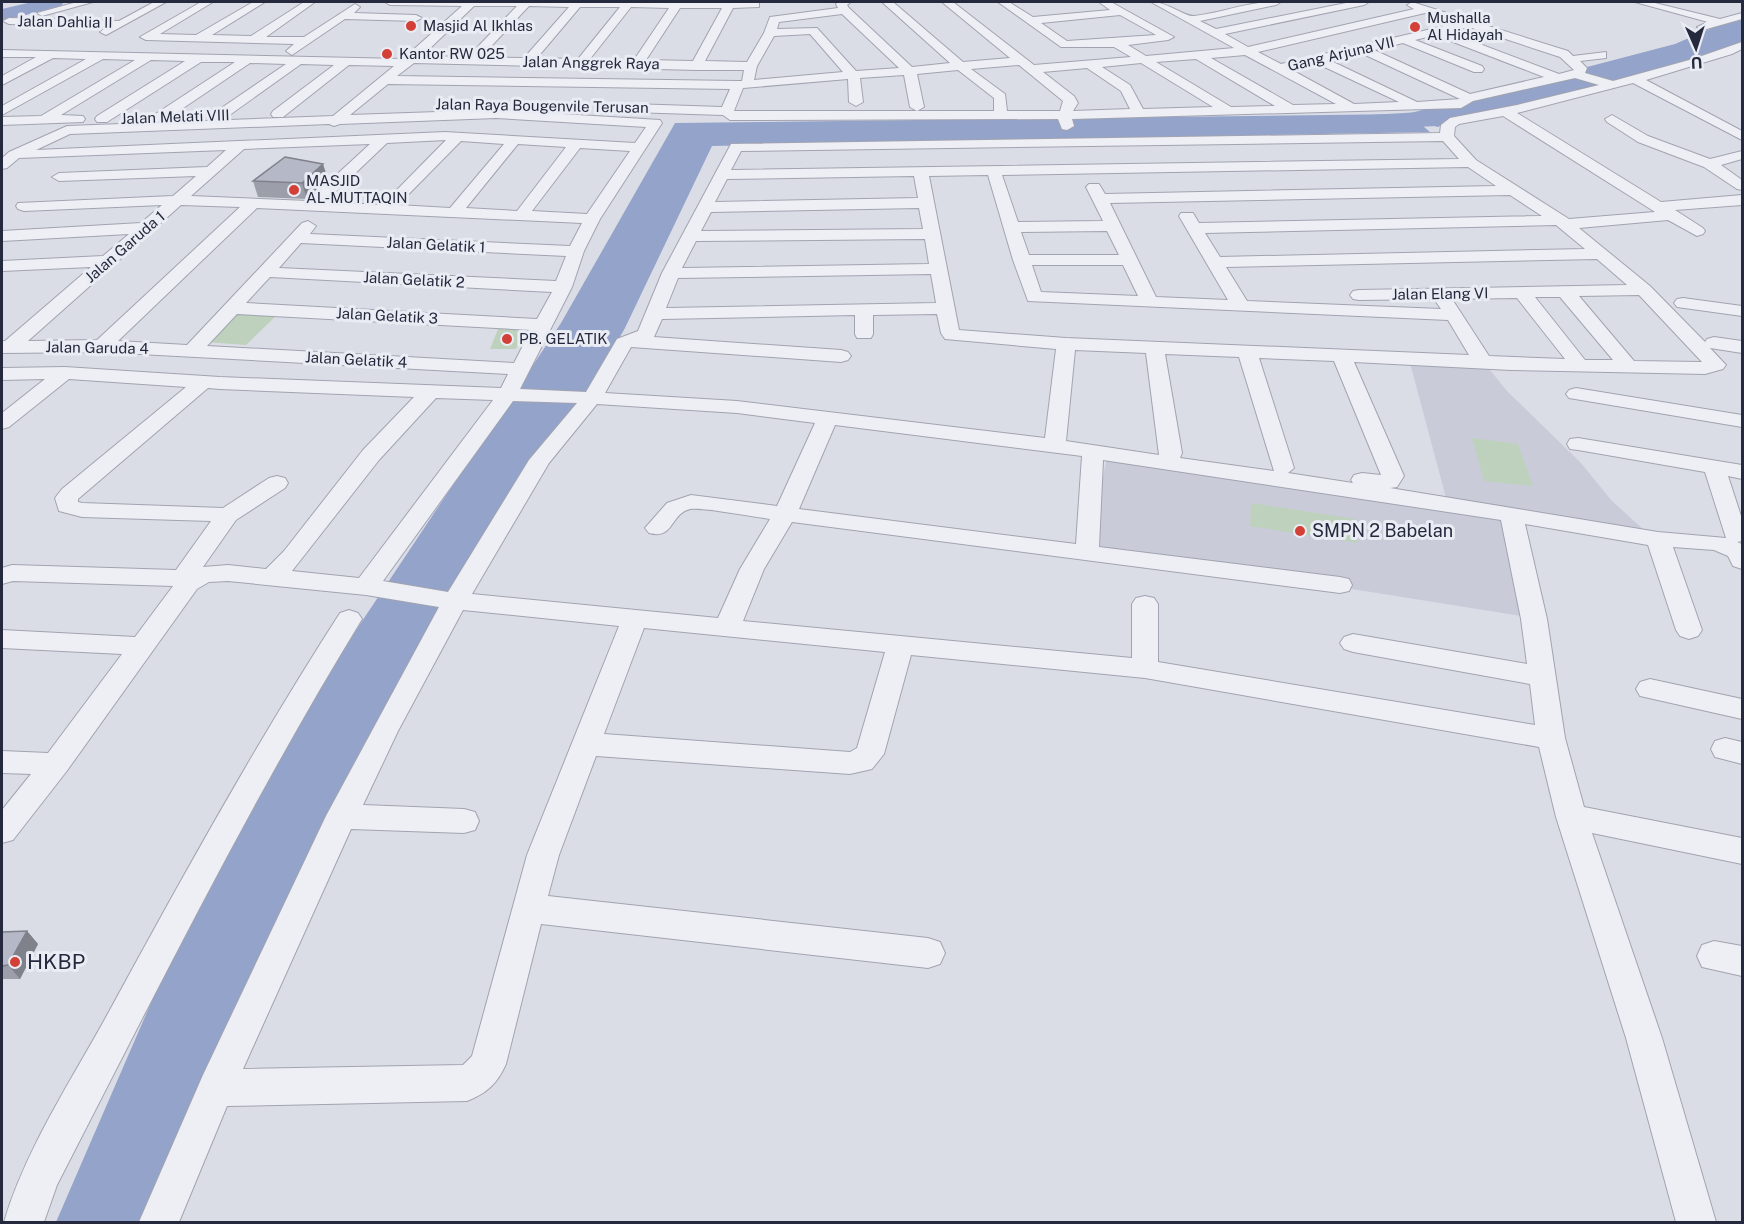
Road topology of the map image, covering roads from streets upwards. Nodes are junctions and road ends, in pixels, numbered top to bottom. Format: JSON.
{"nodes":[{"id":1,"x":88,"y":2,"type":"edge"},
{"id":2,"x":161,"y":2,"type":"edge"},
{"id":3,"x":208,"y":2,"type":"edge"},
{"id":4,"x":260,"y":2,"type":"edge"},
{"id":5,"x":310,"y":2,"type":"edge"},
{"id":6,"x":362,"y":2,"type":"edge"},
{"id":7,"x":390,"y":2,"type":"edge"},
{"id":8,"x":472,"y":2,"type":"edge"},
{"id":9,"x":887,"y":2,"type":"edge"},
{"id":10,"x":947,"y":2,"type":"edge"},
{"id":11,"x":1104,"y":2,"type":"edge"},
{"id":12,"x":1177,"y":2,"type":"edge"},
{"id":13,"x":1276,"y":2,"type":"edge"},
{"id":14,"x":1364,"y":2,"type":"edge"},
{"id":15,"x":1400,"y":2,"type":"edge"},
{"id":16,"x":1640,"y":2,"type":"edge"},
{"id":17,"x":526,"y":3,"type":"edge"},
{"id":18,"x":578,"y":3,"type":"junction"},
{"id":19,"x":654,"y":3,"type":"edge"},
{"id":20,"x":1159,"y":3,"type":"edge"},
{"id":21,"x":628,"y":4,"type":"junction"},
{"id":22,"x":677,"y":4,"type":"junction"},
{"id":23,"x":1007,"y":4,"type":"edge"},
{"id":24,"x":729,"y":5,"type":"junction"},
{"id":25,"x":755,"y":5,"type":"dead end"},
{"id":26,"x":1033,"y":5,"type":"dead end"},
{"id":27,"x":845,"y":6,"type":"edge"},
{"id":28,"x":59,"y":9,"type":"junction"},
{"id":29,"x":1428,"y":9,"type":"junction"},
{"id":30,"x":101,"y":10,"type":"dead end"},
{"id":31,"x":123,"y":10,"type":"dead end"},
{"id":32,"x":144,"y":10,"type":"junction"},
{"id":33,"x":1122,"y":12,"type":"junction"},
{"id":34,"x":1739,"y":12,"type":"edge"},
{"id":35,"x":342,"y":16,"type":"junction"},
{"id":36,"x":442,"y":18,"type":"junction"},
{"id":37,"x":1189,"y":20,"type":"junction"},
{"id":38,"x":1030,"y":21,"type":"junction"},
{"id":39,"x":5,"y":22,"type":"edge"},
{"id":40,"x":1720,"y":22,"type":"junction"},
{"id":41,"x":1472,"y":23,"type":"junction"},
{"id":42,"x":122,"y":24,"type":"junction"},
{"id":43,"x":1148,"y":27,"type":"junction"},
{"id":44,"x":1126,"y":29,"type":"dead end"},
{"id":45,"x":1693,"y":29,"type":"dead end"},
{"id":46,"x":1094,"y":32,"type":"dead end"},
{"id":47,"x":1438,"y":32,"type":"junction"},
{"id":48,"x":770,"y":33,"type":"junction"},
{"id":49,"x":1215,"y":33,"type":"junction"},
{"id":50,"x":1050,"y":35,"type":"junction"},
{"id":51,"x":146,"y":38,"type":"junction"},
{"id":52,"x":199,"y":39,"type":"junction"},
{"id":53,"x":253,"y":40,"type":"junction"},
{"id":54,"x":1406,"y":40,"type":"junction"},
{"id":55,"x":306,"y":41,"type":"junction"},
{"id":56,"x":1116,"y":43,"type":"junction"},
{"id":57,"x":1363,"y":49,"type":"junction"},
{"id":58,"x":1246,"y":51,"type":"junction"},
{"id":59,"x":1738,"y":51,"type":"edge"},
{"id":60,"x":2,"y":54,"type":"edge"},
{"id":61,"x":57,"y":55,"type":"junction"},
{"id":62,"x":1198,"y":55,"type":"junction"},
{"id":63,"x":1602,"y":55,"type":"dead end"},
{"id":64,"x":100,"y":56,"type":"junction"},
{"id":65,"x":115,"y":56,"type":"junction"},
{"id":66,"x":148,"y":57,"type":"junction"},
{"id":67,"x":198,"y":58,"type":"junction"},
{"id":68,"x":248,"y":59,"type":"junction"},
{"id":69,"x":1143,"y":59,"type":"junction"},
{"id":70,"x":279,"y":60,"type":"junction"},
{"id":71,"x":299,"y":60,"type":"junction"},
{"id":72,"x":1319,"y":60,"type":"junction"},
{"id":73,"x":1573,"y":60,"type":"junction"},
{"id":74,"x":347,"y":61,"type":"junction"},
{"id":75,"x":408,"y":61,"type":"junction"},
{"id":76,"x":470,"y":61,"type":"junction"},
{"id":77,"x":1021,"y":61,"type":"junction"},
{"id":78,"x":527,"y":62,"type":"junction"},
{"id":79,"x":581,"y":63,"type":"junction"},
{"id":80,"x":1089,"y":63,"type":"junction"},
{"id":81,"x":637,"y":64,"type":"junction"},
{"id":82,"x":697,"y":66,"type":"junction"},
{"id":83,"x":751,"y":66,"type":"junction"},
{"id":84,"x":960,"y":66,"type":"junction"},
{"id":85,"x":1280,"y":68,"type":"junction"},
{"id":86,"x":1033,"y":69,"type":"junction"},
{"id":87,"x":910,"y":71,"type":"junction"},
{"id":88,"x":1510,"y":72,"type":"dead end"},
{"id":89,"x":1481,"y":76,"type":"dead end"},
{"id":90,"x":854,"y":77,"type":"junction"},
{"id":91,"x":1559,"y":78,"type":"junction"},
{"id":92,"x":1596,"y":79,"type":"junction"},
{"id":93,"x":1634,"y":79,"type":"junction"},
{"id":94,"x":386,"y":80,"type":"junction"},
{"id":95,"x":2,"y":81,"type":"edge"},
{"id":96,"x":981,"y":82,"type":"junction"},
{"id":97,"x":1540,"y":82,"type":"junction"},
{"id":98,"x":743,"y":85,"type":"junction"},
{"id":99,"x":1469,"y":98,"type":"junction"},
{"id":100,"x":382,"y":102,"type":"dead end"},
{"id":101,"x":856,"y":102,"type":"dead end"},
{"id":102,"x":417,"y":103,"type":"dead end"},
{"id":103,"x":1416,"y":106,"type":"junction"},
{"id":104,"x":917,"y":107,"type":"dead end"},
{"id":105,"x":1351,"y":107,"type":"junction"},
{"id":106,"x":348,"y":110,"type":"junction"},
{"id":107,"x":1228,"y":110,"type":"junction"},
{"id":108,"x":1290,"y":110,"type":"junction"},
{"id":109,"x":2,"y":111,"type":"edge"},
{"id":110,"x":727,"y":111,"type":"junction"},
{"id":111,"x":1137,"y":112,"type":"junction"},
{"id":112,"x":1507,"y":113,"type":"junction"},
{"id":113,"x":278,"y":114,"type":"junction"},
{"id":114,"x":496,"y":114,"type":"junction"},
{"id":115,"x":1001,"y":114,"type":"junction"},
{"id":116,"x":977,"y":115,"type":"junction"},
{"id":117,"x":219,"y":116,"type":"junction"},
{"id":118,"x":159,"y":118,"type":"junction"},
{"id":119,"x":102,"y":119,"type":"junction"},
{"id":120,"x":1612,"y":119,"type":"dead end"},
{"id":121,"x":43,"y":120,"type":"junction"},
{"id":122,"x":2,"y":121,"type":"edge"},
{"id":123,"x":1068,"y":128,"type":"junction"},
{"id":124,"x":476,"y":129,"type":"dead end"},
{"id":125,"x":458,"y":136,"type":"junction"},
{"id":126,"x":1743,"y":136,"type":"edge"},
{"id":127,"x":1447,"y":137,"type":"junction"},
{"id":128,"x":516,"y":139,"type":"junction"},
{"id":129,"x":382,"y":140,"type":"junction"},
{"id":130,"x":313,"y":143,"type":"junction"},
{"id":131,"x":576,"y":143,"type":"junction"},
{"id":132,"x":239,"y":146,"type":"junction"},
{"id":133,"x":638,"y":147,"type":"junction"},
{"id":134,"x":88,"y":152,"type":"junction"},
{"id":135,"x":1743,"y":155,"type":"edge"},
{"id":136,"x":14,"y":156,"type":"junction"},
{"id":137,"x":1471,"y":163,"type":"junction"},
{"id":138,"x":1709,"y":164,"type":"junction"},
{"id":139,"x":2,"y":165,"type":"edge"},
{"id":140,"x":1085,"y":170,"type":"junction"},
{"id":141,"x":211,"y":171,"type":"junction"},
{"id":142,"x":994,"y":172,"type":"junction"},
{"id":143,"x":921,"y":173,"type":"junction"},
{"id":144,"x":722,"y":175,"type":"junction"},
{"id":145,"x":50,"y":184,"type":"junction"},
{"id":146,"x":1743,"y":186,"type":"edge"},
{"id":147,"x":1512,"y":190,"type":"junction"},
{"id":148,"x":1175,"y":198,"type":"junction"},
{"id":149,"x":1099,"y":199,"type":"junction"},
{"id":150,"x":179,"y":200,"type":"junction"},
{"id":151,"x":1743,"y":200,"type":"edge"},
{"id":152,"x":255,"y":202,"type":"junction"},
{"id":153,"x":927,"y":203,"type":"junction"},
{"id":154,"x":24,"y":206,"type":"junction"},
{"id":155,"x":320,"y":206,"type":"junction"},
{"id":156,"x":705,"y":207,"type":"junction"},
{"id":157,"x":1658,"y":207,"type":"junction"},
{"id":158,"x":386,"y":209,"type":"junction"},
{"id":159,"x":455,"y":212,"type":"junction"},
{"id":160,"x":1673,"y":215,"type":"junction"},
{"id":161,"x":521,"y":216,"type":"junction"},
{"id":162,"x":592,"y":219,"type":"junction"},
{"id":163,"x":1563,"y":222,"type":"junction"},
{"id":164,"x":2,"y":225,"type":"edge"},
{"id":165,"x":1113,"y":226,"type":"junction"},
{"id":166,"x":1011,"y":227,"type":"junction"},
{"id":167,"x":146,"y":228,"type":"junction"},
{"id":168,"x":1195,"y":228,"type":"junction"},
{"id":169,"x":1697,"y":231,"type":"dead end"},
{"id":170,"x":932,"y":234,"type":"junction"},
{"id":171,"x":2,"y":236,"type":"edge"},
{"id":172,"x":692,"y":236,"type":"junction"},
{"id":173,"x":296,"y":238,"type":"junction"},
{"id":174,"x":576,"y":251,"type":"junction"},
{"id":175,"x":1602,"y":255,"type":"junction"},
{"id":176,"x":1021,"y":260,"type":"junction"},
{"id":177,"x":1129,"y":260,"type":"junction"},
{"id":178,"x":108,"y":261,"type":"junction"},
{"id":179,"x":1215,"y":262,"type":"junction"},
{"id":180,"x":24,"y":264,"type":"junction"},
{"id":181,"x":2,"y":266,"type":"edge"},
{"id":182,"x":939,"y":269,"type":"junction"},
{"id":183,"x":265,"y":272,"type":"junction"},
{"id":184,"x":671,"y":273,"type":"junction"},
{"id":185,"x":2,"y":282,"type":"edge"},
{"id":186,"x":563,"y":287,"type":"junction"},
{"id":187,"x":1644,"y":290,"type":"junction"},
{"id":188,"x":1565,"y":291,"type":"junction"},
{"id":189,"x":1522,"y":292,"type":"junction"},
{"id":190,"x":1440,"y":294,"type":"junction"},
{"id":191,"x":1150,"y":302,"type":"junction"},
{"id":192,"x":1238,"y":302,"type":"junction"},
{"id":193,"x":1683,"y":303,"type":"dead end"},
{"id":194,"x":232,"y":308,"type":"junction"},
{"id":195,"x":943,"y":308,"type":"junction"},
{"id":196,"x":864,"y":309,"type":"junction"},
{"id":197,"x":1743,"y":311,"type":"edge"},
{"id":198,"x":655,"y":314,"type":"junction"},
{"id":199,"x":1454,"y":315,"type":"junction"},
{"id":200,"x":542,"y":325,"type":"junction"},
{"id":201,"x":864,"y":333,"type":"dead end"},
{"id":202,"x":630,"y":341,"type":"junction"},
{"id":203,"x":1713,"y":343,"type":"dead end"},
{"id":204,"x":1066,"y":344,"type":"junction"},
{"id":205,"x":102,"y":346,"type":"junction"},
{"id":206,"x":1154,"y":346,"type":"junction"},
{"id":207,"x":6,"y":347,"type":"edge"},
{"id":208,"x":1743,"y":347,"type":"edge"},
{"id":209,"x":1247,"y":350,"type":"junction"},
{"id":210,"x":192,"y":351,"type":"junction"},
{"id":211,"x":1341,"y":354,"type":"junction"},
{"id":212,"x":841,"y":356,"type":"dead end"},
{"id":213,"x":1483,"y":361,"type":"junction"},
{"id":214,"x":1580,"y":366,"type":"junction"},
{"id":215,"x":1628,"y":366,"type":"junction"},
{"id":216,"x":519,"y":369,"type":"junction"},
{"id":217,"x":65,"y":373,"type":"junction"},
{"id":218,"x":2,"y":374,"type":"edge"},
{"id":219,"x":203,"y":382,"type":"junction"},
{"id":220,"x":429,"y":393,"type":"junction"},
{"id":221,"x":1576,"y":394,"type":"dead end"},
{"id":222,"x":506,"y":396,"type":"junction"},
{"id":223,"x":581,"y":399,"type":"junction"},
{"id":224,"x":828,"y":417,"type":"junction"},
{"id":225,"x":1743,"y":421,"type":"edge"},
{"id":226,"x":2,"y":423,"type":"edge"},
{"id":227,"x":1578,"y":444,"type":"dead end"},
{"id":228,"x":1055,"y":447,"type":"junction"},
{"id":229,"x":1093,"y":452,"type":"junction"},
{"id":230,"x":1169,"y":458,"type":"junction"},
{"id":231,"x":1714,"y":467,"type":"junction"},
{"id":232,"x":1283,"y":468,"type":"junction"},
{"id":233,"x":1743,"y":472,"type":"edge"},
{"id":234,"x":277,"y":483,"type":"dead end"},
{"id":235,"x":228,"y":514,"type":"junction"},
{"id":236,"x":785,"y":514,"type":"junction"},
{"id":237,"x":1512,"y":516,"type":"junction"},
{"id":238,"x":657,"y":528,"type":"dead end"},
{"id":239,"x":1736,"y":535,"type":"dead end"},
{"id":240,"x":1658,"y":539,"type":"junction"},
{"id":241,"x":1088,"y":553,"type":"junction"},
{"id":242,"x":1743,"y":561,"type":"edge"},
{"id":243,"x":2,"y":576,"type":"edge"},
{"id":244,"x":272,"y":577,"type":"junction"},
{"id":245,"x":188,"y":578,"type":"junction"},
{"id":246,"x":1340,"y":585,"type":"dead end"},
{"id":247,"x":366,"y":587,"type":"junction"},
{"id":248,"x":448,"y":600,"type":"junction"},
{"id":249,"x":1145,"y":604,"type":"dead end"},
{"id":250,"x":349,"y":619,"type":"dead end"},
{"id":251,"x":635,"y":619,"type":"junction"},
{"id":252,"x":727,"y":627,"type":"junction"},
{"id":253,"x":1689,"y":630,"type":"dead end"},
{"id":254,"x":2,"y":639,"type":"edge"},
{"id":255,"x":1353,"y":643,"type":"dead end"},
{"id":256,"x":901,"y":644,"type":"junction"},
{"id":257,"x":141,"y":646,"type":"junction"},
{"id":258,"x":1144,"y":669,"type":"junction"},
{"id":259,"x":1541,"y":676,"type":"junction"},
{"id":260,"x":1650,"y":689,"type":"dead end"},
{"id":261,"x":1743,"y":709,"type":"edge"},
{"id":262,"x":1551,"y":738,"type":"junction"},
{"id":263,"x":586,"y":744,"type":"junction"},
{"id":264,"x":2,"y":762,"type":"edge"},
{"id":265,"x":56,"y":764,"type":"junction"},
{"id":266,"x":341,"y":816,"type":"junction"},
{"id":267,"x":1571,"y":817,"type":"junction"},
{"id":268,"x":464,"y":821,"type":"dead end"},
{"id":269,"x":2,"y":831,"type":"edge"},
{"id":270,"x":1743,"y":851,"type":"edge"},
{"id":271,"x":528,"y":908,"type":"junction"},
{"id":272,"x":928,"y":953,"type":"dead end"},
{"id":273,"x":216,"y":1088,"type":"junction"},
{"id":274,"x":24,"y":1222,"type":"edge"},
{"id":275,"x":159,"y":1222,"type":"edge"},
{"id":276,"x":1696,"y":1222,"type":"edge"}],
"edges":[{"from":1,"to":28,"type":"street"},
{"from":2,"to":32,"type":"street"},
{"from":3,"to":51,"type":"street"},
{"from":4,"to":52,"type":"street"},
{"from":5,"to":53,"type":"street"},
{"from":6,"to":35,"type":"street"},
{"from":7,"to":8,"type":"street"},
{"from":8,"to":17,"type":"street"},
{"from":8,"to":36,"type":"street"},
{"from":9,"to":84,"type":"street"},
{"from":10,"to":77,"type":"street"},
{"from":11,"to":33,"type":"street"},
{"from":12,"to":20,"type":"street"},
{"from":13,"to":37,"type":"street"},
{"from":14,"to":49,"type":"street"},
{"from":15,"to":29,"type":"street"},
{"from":16,"to":40,"type":"street"},
{"from":17,"to":18,"type":"street"},
{"from":17,"to":76,"type":"street"},
{"from":18,"to":21,"type":"street"},
{"from":18,"to":78,"type":"street"},
{"from":19,"to":21,"type":"street"},
{"from":19,"to":22,"type":"street"},
{"from":20,"to":37,"type":"street"},
{"from":21,"to":79,"type":"street"},
{"from":22,"to":24,"type":"street"},
{"from":22,"to":81,"type":"street"},
{"from":23,"to":26,"type":"street"},
{"from":23,"to":38,"type":"street"},
{"from":24,"to":25,"type":"street"},
{"from":24,"to":82,"type":"street"},
{"from":27,"to":48,"type":"street"},
{"from":27,"to":87,"type":"street"},
{"from":28,"to":30,"type":"street"},
{"from":28,"to":39,"type":"street"},
{"from":29,"to":41,"type":"street"},
{"from":29,"to":58,"type":"street"},
{"from":31,"to":32,"type":"street"},
{"from":32,"to":42,"type":"street"},
{"from":33,"to":38,"type":"street"},
{"from":33,"to":43,"type":"street"},
{"from":34,"to":40,"type":"street"},
{"from":35,"to":36,"type":"street"},
{"from":35,"to":55,"type":"street"},
{"from":36,"to":75,"type":"street"},
{"from":37,"to":49,"type":"street"},
{"from":38,"to":50,"type":"street"},
{"from":39,"to":42,"type":"street","name":"Jalan Dahlia II"},
{"from":40,"to":45,"type":"street"},
{"from":41,"to":47,"type":"street","name":"Gang Arjuna VII"},
{"from":41,"to":73,"type":"street"},
{"from":42,"to":61,"type":"street"},
{"from":43,"to":44,"type":"street"},
{"from":43,"to":56,"type":"street"},
{"from":46,"to":50,"type":"street"},
{"from":47,"to":54,"type":"street","name":"Gang Arjuna VII"},
{"from":47,"to":91,"type":"street"},
{"from":48,"to":83,"type":"street"},
{"from":48,"to":90,"type":"street"},
{"from":49,"to":58,"type":"street"},
{"from":50,"to":56,"type":"street"},
{"from":51,"to":52,"type":"street"},
{"from":51,"to":65,"type":"street"},
{"from":52,"to":53,"type":"street"},
{"from":53,"to":55,"type":"street"},
{"from":54,"to":57,"type":"street","name":"Gang Arjuna VII"},
{"from":54,"to":89,"type":"street"},
{"from":55,"to":70,"type":"street"},
{"from":56,"to":69,"type":"street"},
{"from":57,"to":72,"type":"street","name":"Gang Arjuna VII"},
{"from":57,"to":99,"type":"street"},
{"from":58,"to":62,"type":"street"},
{"from":58,"to":85,"type":"street"},
{"from":59,"to":93,"type":"street"},
{"from":60,"to":61,"type":"street","name":"Jalan Anggrek Raya"},
{"from":61,"to":64,"type":"street","name":"Jalan Anggrek Raya"},
{"from":61,"to":95,"type":"street"},
{"from":62,"to":69,"type":"street"},
{"from":62,"to":108,"type":"street"},
{"from":63,"to":73,"type":"street"},
{"from":64,"to":65,"type":"street","name":"Jalan Anggrek Raya"},
{"from":64,"to":109,"type":"street"},
{"from":65,"to":66,"type":"street","name":"Jalan Anggrek Raya"},
{"from":66,"to":67,"type":"street","name":"Jalan Anggrek Raya"},
{"from":66,"to":121,"type":"street"},
{"from":67,"to":68,"type":"street","name":"Jalan Anggrek Raya"},
{"from":67,"to":119,"type":"street"},
{"from":68,"to":70,"type":"street","name":"Jalan Anggrek Raya"},
{"from":68,"to":118,"type":"street"},
{"from":69,"to":80,"type":"street"},
{"from":69,"to":107,"type":"street"},
{"from":70,"to":71,"type":"street","name":"Jalan Anggrek Raya"},
{"from":71,"to":74,"type":"street","name":"Jalan Anggrek Raya"},
{"from":71,"to":117,"type":"street"},
{"from":72,"to":85,"type":"street","name":"Gang Arjuna VII"},
{"from":72,"to":103,"type":"street"},
{"from":73,"to":92,"type":"street"},
{"from":74,"to":75,"type":"street","name":"Jalan Anggrek Raya"},
{"from":74,"to":113,"type":"street"},
{"from":75,"to":76,"type":"street","name":"Jalan Anggrek Raya"},
{"from":75,"to":94,"type":"street"},
{"from":76,"to":78,"type":"street","name":"Jalan Anggrek Raya"},
{"from":77,"to":84,"type":"street"},
{"from":77,"to":86,"type":"street"},
{"from":78,"to":79,"type":"street","name":"Jalan Anggrek Raya"},
{"from":79,"to":81,"type":"street","name":"Jalan Anggrek Raya"},
{"from":80,"to":86,"type":"street"},
{"from":80,"to":111,"type":"street"},
{"from":81,"to":82,"type":"street","name":"Jalan Anggrek Raya"},
{"from":82,"to":83,"type":"street","name":"Jalan Anggrek Raya"},
{"from":83,"to":98,"type":"street"},
{"from":84,"to":87,"type":"street"},
{"from":84,"to":96,"type":"street"},
{"from":85,"to":105,"type":"street"},
{"from":86,"to":123,"type":"street"},
{"from":87,"to":90,"type":"street"},
{"from":87,"to":104,"type":"street"},
{"from":88,"to":97,"type":"street"},
{"from":90,"to":98,"type":"street"},
{"from":90,"to":101,"type":"street"},
{"from":91,"to":92,"type":"street"},
{"from":91,"to":97,"type":"street"},
{"from":92,"to":93,"type":"street"},
{"from":92,"to":112,"type":"street"},
{"from":93,"to":126,"type":"street"},
{"from":94,"to":98,"type":"street"},
{"from":94,"to":106,"type":"street"},
{"from":96,"to":115,"type":"street"},
{"from":96,"to":116,"type":"street"},
{"from":97,"to":99,"type":"street"},
{"from":98,"to":110,"type":"street"},
{"from":99,"to":103,"type":"street"},
{"from":100,"to":106,"type":"street"},
{"from":102,"to":110,"type":"street","name":"Jalan Raya Bougenvile Terusan"},
{"from":103,"to":105,"type":"street"},
{"from":105,"to":108,"type":"street"},
{"from":106,"to":113,"type":"street","name":"Jalan Melati VIII"},
{"from":106,"to":114,"type":"street"},
{"from":106,"to":130,"type":"street"},
{"from":106,"to":136,"type":"street"},
{"from":107,"to":108,"type":"street"},
{"from":107,"to":111,"type":"street"},
{"from":110,"to":116,"type":"street","name":"Jalan Raya Bougenvile Terusan"},
{"from":111,"to":123,"type":"street"},
{"from":112,"to":127,"type":"street"},
{"from":112,"to":157,"type":"street"},
{"from":113,"to":117,"type":"street","name":"Jalan Melati VIII"},
{"from":114,"to":124,"type":"street"},
{"from":114,"to":133,"type":"street"},
{"from":115,"to":116,"type":"street","name":"Jalan Raya Bougenvile Terusan"},
{"from":115,"to":123,"type":"street","name":"Jalan Raya Bougenvile Terusan"},
{"from":117,"to":118,"type":"street","name":"Jalan Melati VIII"},
{"from":118,"to":119,"type":"street","name":"Jalan Melati VIII"},
{"from":119,"to":121,"type":"street","name":"Jalan Melati VIII"},
{"from":120,"to":138,"type":"street"},
{"from":121,"to":122,"type":"street","name":"Jalan Melati VIII"},
{"from":123,"to":127,"type":"street"},
{"from":123,"to":140,"type":"street"},
{"from":123,"to":144,"type":"street"},
{"from":125,"to":128,"type":"street"},
{"from":125,"to":129,"type":"street"},
{"from":125,"to":158,"type":"street"},
{"from":127,"to":137,"type":"street"},
{"from":128,"to":131,"type":"street"},
{"from":128,"to":159,"type":"street"},
{"from":129,"to":130,"type":"street"},
{"from":129,"to":155,"type":"street"},
{"from":130,"to":132,"type":"street"},
{"from":131,"to":133,"type":"street"},
{"from":131,"to":161,"type":"street"},
{"from":132,"to":134,"type":"street"},
{"from":132,"to":141,"type":"street","name":"Jalan Garuda 1"},
{"from":133,"to":162,"type":"street"},
{"from":134,"to":136,"type":"street"},
{"from":134,"to":145,"type":"street"},
{"from":135,"to":138,"type":"street"},
{"from":136,"to":139,"type":"street"},
{"from":137,"to":140,"type":"street"},
{"from":137,"to":147,"type":"street"},
{"from":138,"to":146,"type":"street"},
{"from":140,"to":142,"type":"street"},
{"from":140,"to":149,"type":"street"},
{"from":141,"to":145,"type":"street"},
{"from":141,"to":150,"type":"street","name":"Jalan Garuda 1"},
{"from":142,"to":143,"type":"street"},
{"from":142,"to":166,"type":"street"},
{"from":143,"to":144,"type":"street"},
{"from":143,"to":153,"type":"street"},
{"from":144,"to":156,"type":"street"},
{"from":145,"to":154,"type":"street"},
{"from":147,"to":148,"type":"street"},
{"from":147,"to":163,"type":"street"},
{"from":148,"to":149,"type":"street"},
{"from":148,"to":168,"type":"street"},
{"from":149,"to":165,"type":"street"},
{"from":150,"to":152,"type":"street"},
{"from":150,"to":154,"type":"street"},
{"from":150,"to":167,"type":"street","name":"Jalan Garuda 1"},
{"from":151,"to":157,"type":"street"},
{"from":152,"to":155,"type":"street"},
{"from":152,"to":205,"type":"street"},
{"from":153,"to":156,"type":"street"},
{"from":153,"to":170,"type":"street"},
{"from":154,"to":164,"type":"street"},
{"from":155,"to":158,"type":"street"},
{"from":155,"to":173,"type":"street"},
{"from":156,"to":172,"type":"street"},
{"from":157,"to":160,"type":"street"},
{"from":158,"to":159,"type":"street"},
{"from":159,"to":161,"type":"street"},
{"from":160,"to":163,"type":"street"},
{"from":160,"to":169,"type":"street"},
{"from":161,"to":162,"type":"street"},
{"from":162,"to":174,"type":"street"},
{"from":163,"to":168,"type":"street"},
{"from":163,"to":175,"type":"street"},
{"from":165,"to":166,"type":"street"},
{"from":165,"to":177,"type":"street"},
{"from":166,"to":176,"type":"street"},
{"from":167,"to":171,"type":"street"},
{"from":167,"to":178,"type":"street","name":"Jalan Garuda 1"},
{"from":168,"to":179,"type":"street"},
{"from":170,"to":172,"type":"street"},
{"from":170,"to":182,"type":"street"},
{"from":172,"to":184,"type":"street"},
{"from":173,"to":174,"type":"street","name":"Jalan Gelatik 1"},
{"from":173,"to":183,"type":"street"},
{"from":174,"to":186,"type":"street"},
{"from":175,"to":179,"type":"street"},
{"from":175,"to":187,"type":"street"},
{"from":176,"to":177,"type":"street"},
{"from":176,"to":191,"type":"street"},
{"from":177,"to":191,"type":"street"},
{"from":178,"to":180,"type":"street"},
{"from":178,"to":207,"type":"street","name":"Jalan Garuda 1"},
{"from":179,"to":192,"type":"street"},
{"from":180,"to":181,"type":"street"},
{"from":180,"to":185,"type":"street"},
{"from":182,"to":184,"type":"street"},
{"from":182,"to":195,"type":"street"},
{"from":183,"to":186,"type":"street","name":"Jalan Gelatik 2"},
{"from":183,"to":194,"type":"street"},
{"from":184,"to":198,"type":"street"},
{"from":186,"to":200,"type":"street"},
{"from":187,"to":188,"type":"street","name":"Jalan Elang VI"},
{"from":187,"to":215,"type":"street"},
{"from":188,"to":189,"type":"street","name":"Jalan Elang VI"},
{"from":188,"to":215,"type":"street"},
{"from":189,"to":190,"type":"street","name":"Jalan Elang VI"},
{"from":189,"to":214,"type":"street"},
{"from":190,"to":192,"type":"street","name":"Jalan Elang VI"},
{"from":190,"to":199,"type":"street"},
{"from":191,"to":192,"type":"street"},
{"from":192,"to":199,"type":"street"},
{"from":193,"to":197,"type":"street"},
{"from":194,"to":200,"type":"street","name":"Jalan Gelatik 3"},
{"from":194,"to":210,"type":"street"},
{"from":195,"to":196,"type":"street"},
{"from":195,"to":204,"type":"street"},
{"from":196,"to":198,"type":"street"},
{"from":196,"to":201,"type":"street"},
{"from":198,"to":202,"type":"street"},
{"from":199,"to":213,"type":"street"},
{"from":200,"to":216,"type":"street"},
{"from":202,"to":212,"type":"street"},
{"from":202,"to":223,"type":"street"},
{"from":203,"to":208,"type":"street"},
{"from":204,"to":206,"type":"street"},
{"from":204,"to":228,"type":"street"},
{"from":205,"to":207,"type":"street","name":"Jalan Garuda 4"},
{"from":205,"to":210,"type":"street","name":"Jalan Garuda 4"},
{"from":206,"to":209,"type":"street"},
{"from":206,"to":230,"type":"street"},
{"from":209,"to":211,"type":"street"},
{"from":209,"to":232,"type":"street"},
{"from":210,"to":216,"type":"street","name":"Jalan Gelatik 4"},
{"from":211,"to":213,"type":"street"},
{"from":211,"to":232,"type":"street"},
{"from":213,"to":214,"type":"street"},
{"from":214,"to":215,"type":"street"},
{"from":216,"to":222,"type":"street"},
{"from":217,"to":218,"type":"street"},
{"from":217,"to":219,"type":"street"},
{"from":217,"to":226,"type":"street"},
{"from":219,"to":220,"type":"street"},
{"from":219,"to":235,"type":"street"},
{"from":220,"to":222,"type":"street"},
{"from":220,"to":244,"type":"street"},
{"from":221,"to":225,"type":"street"},
{"from":222,"to":223,"type":"street"},
{"from":222,"to":247,"type":"street"},
{"from":223,"to":224,"type":"street"},
{"from":223,"to":248,"type":"street"},
{"from":224,"to":228,"type":"street"},
{"from":224,"to":236,"type":"street"},
{"from":227,"to":231,"type":"street"},
{"from":228,"to":229,"type":"street"},
{"from":229,"to":230,"type":"street"},
{"from":229,"to":241,"type":"street"},
{"from":230,"to":232,"type":"street"},
{"from":230,"to":237,"type":"street"},
{"from":231,"to":233,"type":"street"},
{"from":231,"to":239,"type":"street"},
{"from":234,"to":235,"type":"street"},
{"from":235,"to":245,"type":"street"},
{"from":236,"to":238,"type":"street"},
{"from":236,"to":241,"type":"street"},
{"from":236,"to":252,"type":"street"},
{"from":237,"to":240,"type":"street"},
{"from":237,"to":259,"type":"street"},
{"from":240,"to":242,"type":"street"},
{"from":240,"to":253,"type":"street"},
{"from":241,"to":246,"type":"street"},
{"from":243,"to":245,"type":"street"},
{"from":244,"to":245,"type":"street"},
{"from":244,"to":247,"type":"street"},
{"from":245,"to":257,"type":"street"},
{"from":247,"to":248,"type":"street"},
{"from":248,"to":251,"type":"street"},
{"from":248,"to":266,"type":"street"},
{"from":249,"to":258,"type":"street"},
{"from":250,"to":274,"type":"street"},
{"from":251,"to":252,"type":"street"},
{"from":251,"to":263,"type":"street"},
{"from":252,"to":256,"type":"street"},
{"from":254,"to":257,"type":"street"},
{"from":255,"to":259,"type":"street"},
{"from":256,"to":258,"type":"street"},
{"from":256,"to":263,"type":"street"},
{"from":257,"to":265,"type":"street"},
{"from":258,"to":262,"type":"street"},
{"from":259,"to":262,"type":"street"},
{"from":260,"to":261,"type":"street"},
{"from":262,"to":267,"type":"street"},
{"from":263,"to":271,"type":"street"},
{"from":264,"to":265,"type":"street"},
{"from":265,"to":269,"type":"street"},
{"from":266,"to":268,"type":"street"},
{"from":266,"to":273,"type":"street"},
{"from":267,"to":270,"type":"street"},
{"from":267,"to":276,"type":"street"},
{"from":271,"to":272,"type":"street"},
{"from":271,"to":273,"type":"street"},
{"from":273,"to":275,"type":"street"}]}
